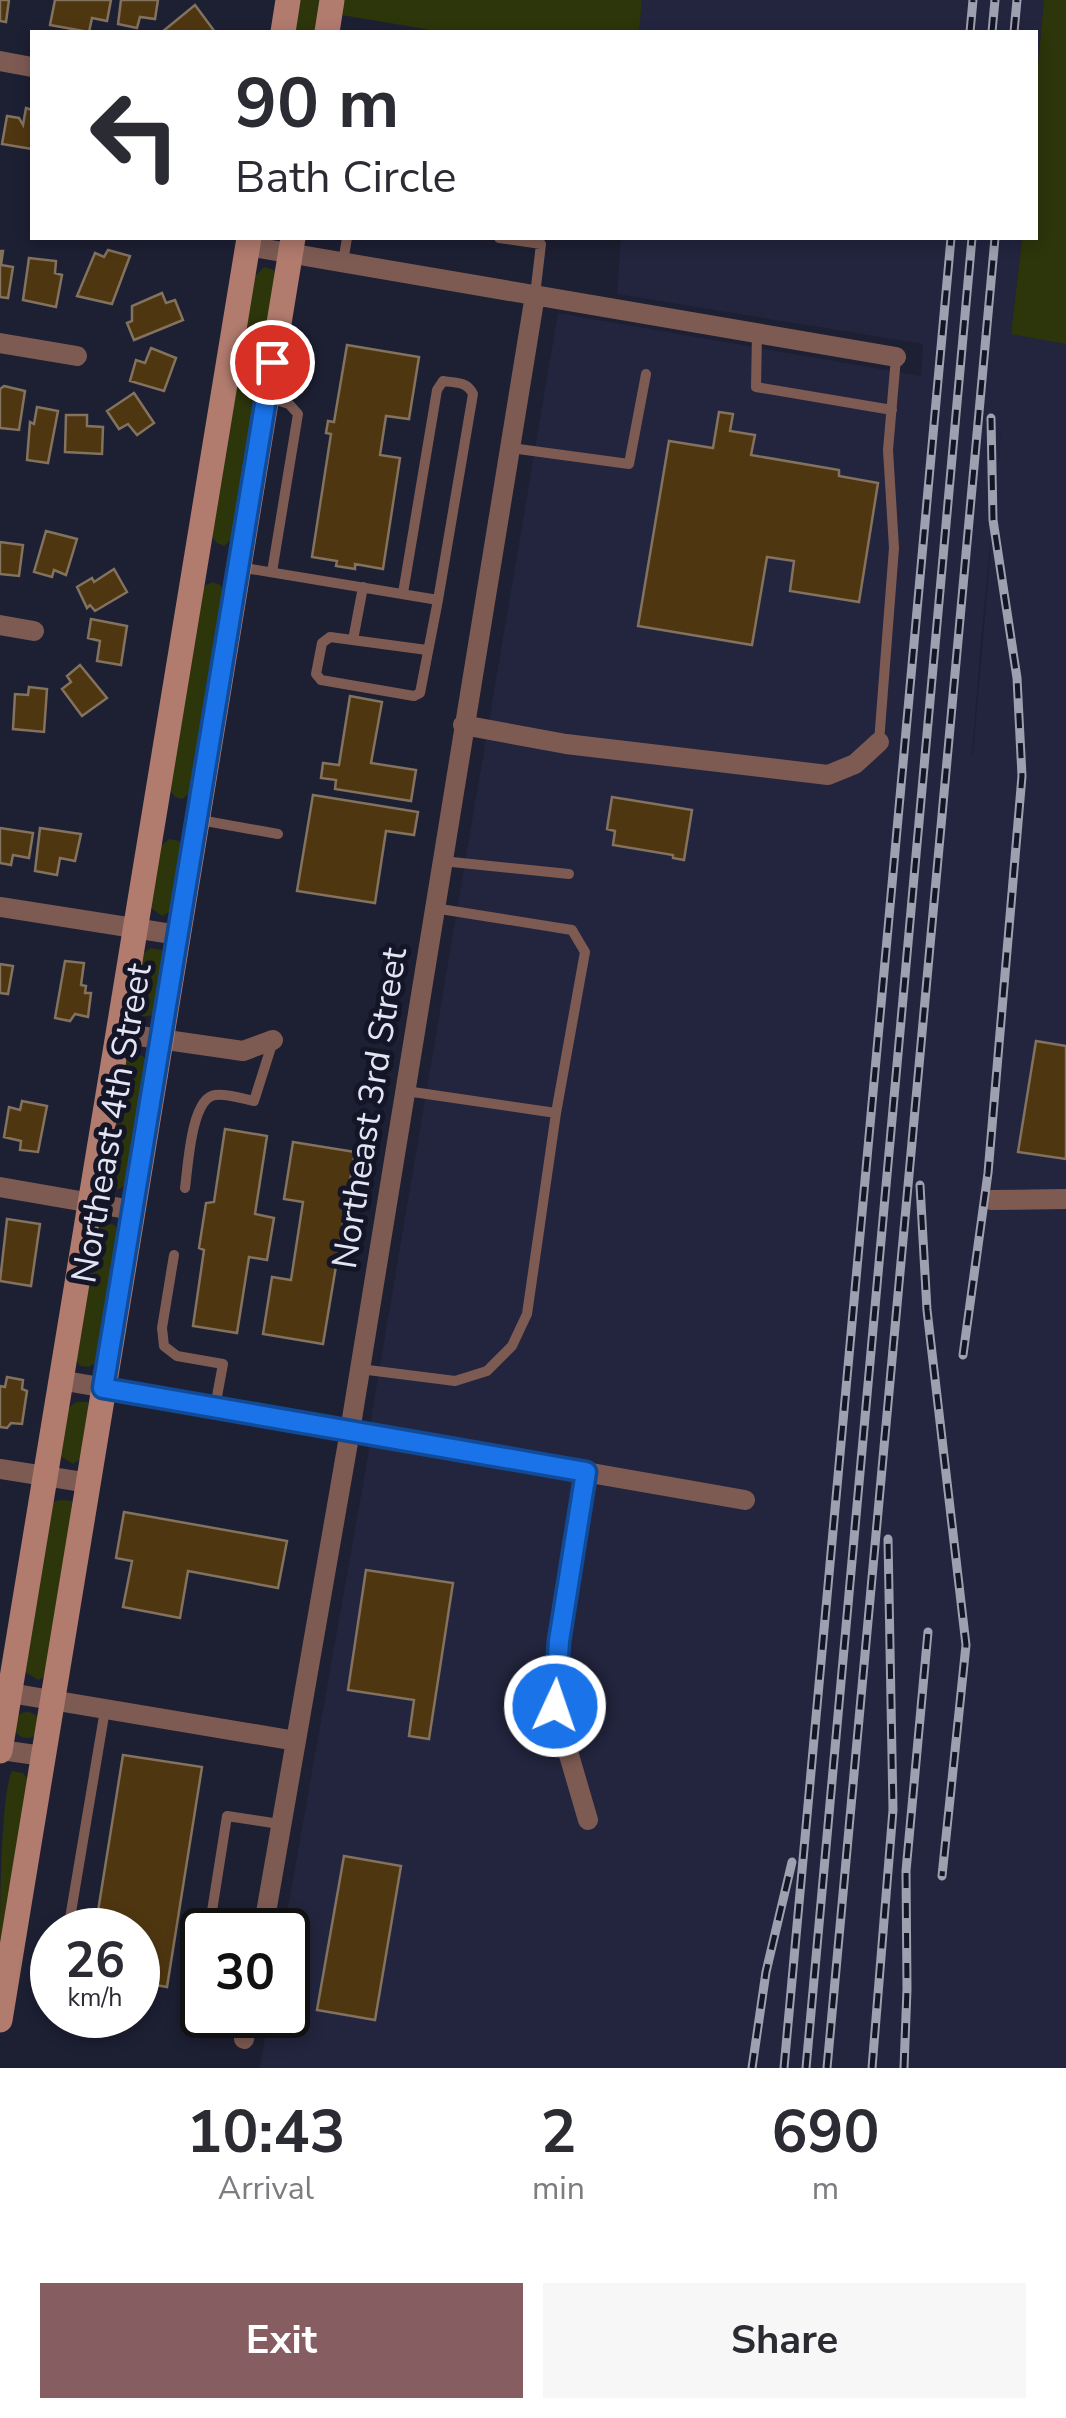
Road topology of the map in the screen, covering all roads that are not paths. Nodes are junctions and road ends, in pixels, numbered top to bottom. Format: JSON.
{"nodes":[{"id":1,"x":288,"y":0,"type":"edge"},
{"id":2,"x":332,"y":0,"type":"edge"},
{"id":3,"x":283,"y":30,"type":"edge"},
{"id":4,"x":327,"y":30,"type":"edge"},
{"id":5,"x":0,"y":61,"type":"edge"},
{"id":6,"x":30,"y":67,"type":"edge"},
{"id":7,"x":347,"y":240,"type":"edge"},
{"id":8,"x":513,"y":240,"type":"edge"},
{"id":9,"x":248,"y":242,"type":"edge"},
{"id":10,"x":291,"y":246,"type":"edge"},
{"id":11,"x":343,"y":263,"type":"junction"},
{"id":12,"x":535,"y":295,"type":"junction"},
{"id":13,"x":757,"y":333,"type":"junction"},
{"id":14,"x":0,"y":343,"type":"edge"},
{"id":15,"x":77,"y":356,"type":"dead end"},
{"id":16,"x":896,"y":357,"type":"joint"},
{"id":17,"x":646,"y":374,"type":"dead end"},
{"id":18,"x":266,"y":398,"type":"junction"},
{"id":19,"x":892,"y":410,"type":"junction"},
{"id":20,"x":510,"y":448,"type":"junction"},
{"id":21,"x":196,"y":558,"type":"junction"},
{"id":22,"x":238,"y":567,"type":"junction"},
{"id":23,"x":272,"y":572,"type":"junction"},
{"id":24,"x":363,"y":587,"type":"junction"},
{"id":25,"x":403,"y":594,"type":"junction"},
{"id":26,"x":438,"y":600,"type":"junction"},
{"id":27,"x":0,"y":625,"type":"edge"},
{"id":28,"x":34,"y":631,"type":"dead end"},
{"id":29,"x":353,"y":640,"type":"junction"},
{"id":30,"x":428,"y":650,"type":"junction"},
{"id":31,"x":463,"y":725,"type":"junction"},
{"id":32,"x":878,"y":742,"type":"joint"},
{"id":33,"x":154,"y":813,"type":"junction"},
{"id":34,"x":197,"y":820,"type":"junction"},
{"id":35,"x":278,"y":834,"type":"dead end"},
{"id":36,"x":442,"y":861,"type":"junction"},
{"id":37,"x":569,"y":874,"type":"dead end"},
{"id":38,"x":0,"y":907,"type":"edge"},
{"id":39,"x":434,"y":908,"type":"junction"},
{"id":40,"x":135,"y":928,"type":"junction"},
{"id":41,"x":178,"y":935,"type":"junction"},
{"id":42,"x":118,"y":1032,"type":"junction"},
{"id":43,"x":160,"y":1040,"type":"junction"},
{"id":44,"x":273,"y":1040,"type":"joint"},
{"id":45,"x":405,"y":1090,"type":"junction"},
{"id":46,"x":556,"y":1114,"type":"junction"},
{"id":47,"x":0,"y":1187,"type":"edge"},
{"id":48,"x":185,"y":1188,"type":"dead end"},
{"id":49,"x":1066,"y":1199,"type":"edge"},
{"id":50,"x":991,"y":1200,"type":"dead end"},
{"id":51,"x":90,"y":1203,"type":"junction"},
{"id":52,"x":132,"y":1210,"type":"junction"},
{"id":53,"x":174,"y":1256,"type":"dead end"},
{"id":54,"x":360,"y":1369,"type":"junction"},
{"id":55,"x":60,"y":1380,"type":"junction"},
{"id":56,"x":103,"y":1388,"type":"junction"},
{"id":57,"x":215,"y":1407,"type":"junction"},
{"id":58,"x":350,"y":1431,"type":"junction"},
{"id":59,"x":0,"y":1470,"type":"edge"},
{"id":60,"x":586,"y":1472,"type":"junction"},
{"id":61,"x":44,"y":1476,"type":"junction"},
{"id":62,"x":89,"y":1483,"type":"junction"},
{"id":63,"x":745,"y":1500,"type":"dead end"},
{"id":64,"x":10,"y":1693,"type":"junction"},
{"id":65,"x":53,"y":1700,"type":"junction"},
{"id":66,"x":105,"y":1709,"type":"junction"},
{"id":67,"x":296,"y":1741,"type":"junction"},
{"id":68,"x":0,"y":1750,"type":"edge"},
{"id":69,"x":44,"y":1756,"type":"junction"},
{"id":70,"x":588,"y":1820,"type":"dead end"},
{"id":71,"x":282,"y":1824,"type":"junction"},
{"id":72,"x":72,"y":1908,"type":"edge"},
{"id":73,"x":212,"y":1908,"type":"edge"},
{"id":74,"x":267,"y":1908,"type":"edge"},
{"id":75,"x":0,"y":2020,"type":"edge"}],
"edges":[{"from":1,"to":3,"type":"main road"},
{"from":2,"to":4,"type":"main road"},
{"from":5,"to":6,"type":"street"},
{"from":7,"to":11,"type":"lane"},
{"from":8,"to":12,"type":"lane"},
{"from":9,"to":10,"type":"street"},
{"from":9,"to":21,"type":"main road","name":"Northeast 4th Street"},
{"from":10,"to":11,"type":"street"},
{"from":10,"to":18,"type":"main road","name":"Northeast 4th Street"},
{"from":11,"to":12,"type":"street"},
{"from":12,"to":13,"type":"street"},
{"from":12,"to":20,"type":"street","name":"Northeast 3rd Street"},
{"from":13,"to":16,"type":"street"},
{"from":13,"to":19,"type":"lane"},
{"from":14,"to":15,"type":"street"},
{"from":16,"to":19,"type":"lane"},
{"from":17,"to":20,"type":"lane"},
{"from":18,"to":22,"type":"main road","name":"Northeast 4th Street"},
{"from":18,"to":23,"type":"lane"},
{"from":19,"to":32,"type":"lane"},
{"from":20,"to":31,"type":"street","name":"Northeast 3rd Street"},
{"from":21,"to":22,"type":"main road"},
{"from":21,"to":33,"type":"main road","name":"Northeast 4th Street"},
{"from":22,"to":23,"type":"lane"},
{"from":22,"to":34,"type":"main road","name":"Northeast 4th Street"},
{"from":23,"to":24,"type":"lane"},
{"from":24,"to":25,"type":"lane"},
{"from":24,"to":29,"type":"lane"},
{"from":25,"to":26,"type":"lane"},
{"from":25,"to":26,"type":"lane"},
{"from":26,"to":30,"type":"lane"},
{"from":27,"to":28,"type":"street"},
{"from":29,"to":30,"type":"lane"},
{"from":29,"to":30,"type":"lane"},
{"from":31,"to":32,"type":"street"},
{"from":31,"to":36,"type":"street","name":"Northeast 3rd Street"},
{"from":33,"to":34,"type":"main road"},
{"from":33,"to":40,"type":"main road","name":"Northeast 4th Street"},
{"from":34,"to":35,"type":"lane"},
{"from":34,"to":41,"type":"main road","name":"Northeast 4th Street"},
{"from":36,"to":37,"type":"lane"},
{"from":36,"to":39,"type":"street","name":"Northeast 3rd Street"},
{"from":38,"to":40,"type":"street"},
{"from":39,"to":45,"type":"street","name":"Northeast 3rd Street"},
{"from":39,"to":46,"type":"lane"},
{"from":40,"to":41,"type":"street"},
{"from":40,"to":42,"type":"main road","name":"Northeast 4th Street"},
{"from":41,"to":43,"type":"main road","name":"Northeast 4th Street"},
{"from":42,"to":43,"type":"street"},
{"from":42,"to":51,"type":"main road","name":"Northeast 4th Street"},
{"from":43,"to":44,"type":"street"},
{"from":43,"to":52,"type":"main road","name":"Northeast 4th Street"},
{"from":44,"to":48,"type":"lane"},
{"from":45,"to":46,"type":"lane"},
{"from":45,"to":54,"type":"street","name":"Northeast 3rd Street"},
{"from":46,"to":54,"type":"lane"},
{"from":47,"to":51,"type":"street"},
{"from":49,"to":50,"type":"street"},
{"from":51,"to":52,"type":"street"},
{"from":51,"to":55,"type":"main road","name":"Northeast 4th Street"},
{"from":52,"to":56,"type":"main road","name":"Northeast 4th Street"},
{"from":53,"to":57,"type":"lane"},
{"from":54,"to":58,"type":"street","name":"Northeast 3rd Street"},
{"from":55,"to":56,"type":"street"},
{"from":55,"to":61,"type":"main road","name":"Northeast 4th Street"},
{"from":56,"to":57,"type":"street"},
{"from":56,"to":62,"type":"main road","name":"Northeast 4th Street"},
{"from":57,"to":58,"type":"street"},
{"from":58,"to":60,"type":"street"},
{"from":58,"to":67,"type":"street","name":"Northeast 3rd Street"},
{"from":59,"to":61,"type":"street"},
{"from":60,"to":63,"type":"street"},
{"from":60,"to":70,"type":"street"},
{"from":61,"to":62,"type":"street"},
{"from":61,"to":64,"type":"main road","name":"Northeast 4th Street"},
{"from":62,"to":65,"type":"main road","name":"Northeast 4th Street"},
{"from":64,"to":65,"type":"street"},
{"from":64,"to":68,"type":"main road","name":"Northeast 4th Street"},
{"from":65,"to":66,"type":"street"},
{"from":65,"to":69,"type":"main road","name":"Northeast 4th Street"},
{"from":66,"to":67,"type":"street"},
{"from":66,"to":72,"type":"lane"},
{"from":67,"to":71,"type":"street","name":"Northeast 3rd Street"},
{"from":68,"to":69,"type":"street"},
{"from":69,"to":75,"type":"main road","name":"Northeast 4th Street"},
{"from":71,"to":73,"type":"lane"},
{"from":71,"to":74,"type":"street","name":"Northeast 3rd Street"}]}
